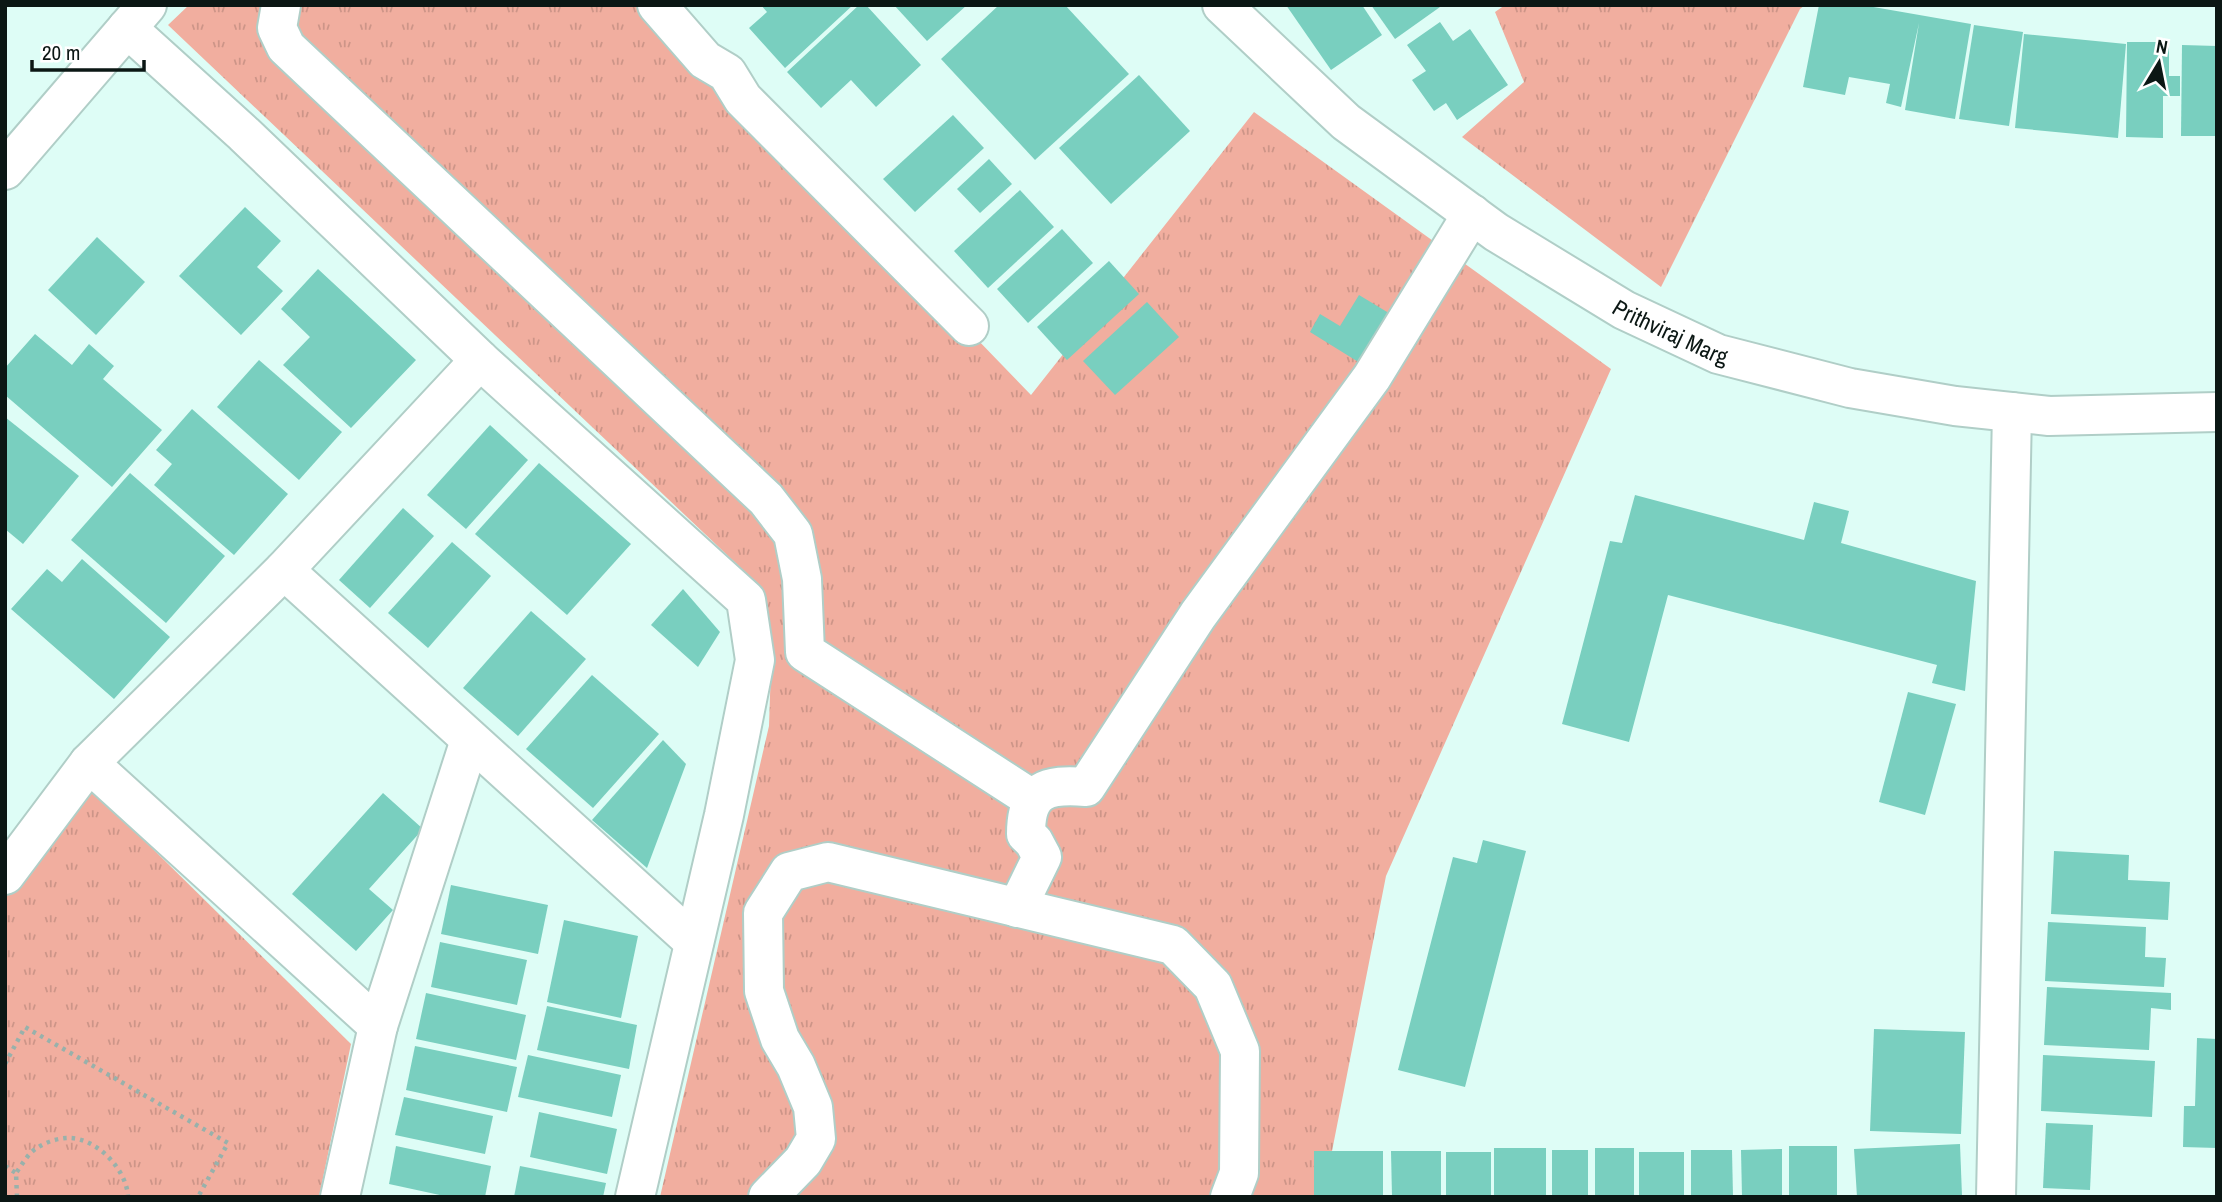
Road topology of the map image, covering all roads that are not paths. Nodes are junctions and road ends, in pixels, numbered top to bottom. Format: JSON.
{"nodes":[{"id":1,"x":281,"y":5,"type":"edge"},
{"id":2,"x":657,"y":5,"type":"edge"},
{"id":3,"x":1222,"y":5,"type":"edge"},
{"id":4,"x":137,"y":16,"type":"edge"},
{"id":5,"x":5,"y":170,"type":"edge"},
{"id":6,"x":1472,"y":214,"type":"junction"},
{"id":7,"x":969,"y":326,"type":"dead end"},
{"id":8,"x":480,"y":360,"type":"junction"},
{"id":9,"x":2012,"y":412,"type":"junction"},
{"id":10,"x":2217,"y":412,"type":"edge"},
{"id":11,"x":284,"y":570,"type":"junction"},
{"id":12,"x":470,"y":740,"type":"junction"},
{"id":13,"x":89,"y":763,"type":"junction"},
{"id":14,"x":1032,"y":799,"type":"junction"},
{"id":15,"x":5,"y":876,"type":"edge"},
{"id":16,"x":1017,"y":908,"type":"junction"},
{"id":17,"x":694,"y":942,"type":"junction"},
{"id":18,"x":378,"y":1026,"type":"junction"},
{"id":19,"x":340,"y":1197,"type":"edge"},
{"id":20,"x":635,"y":1197,"type":"edge"},
{"id":21,"x":768,"y":1197,"type":"edge"},
{"id":22,"x":1230,"y":1197,"type":"edge"},
{"id":23,"x":1996,"y":1197,"type":"edge"}],
"edges":[{"from":1,"to":14,"type":"street"},
{"from":2,"to":7,"type":"street"},
{"from":3,"to":6,"type":"street","name":"Prithviraj Marg"},
{"from":4,"to":5,"type":"street"},
{"from":4,"to":8,"type":"street"},
{"from":6,"to":9,"type":"street","name":"Prithviraj Marg"},
{"from":6,"to":14,"type":"street"},
{"from":8,"to":11,"type":"street"},
{"from":8,"to":17,"type":"street"},
{"from":9,"to":10,"type":"street","name":"Prithviraj Marg"},
{"from":9,"to":23,"type":"street"},
{"from":11,"to":12,"type":"street"},
{"from":11,"to":13,"type":"street"},
{"from":12,"to":17,"type":"street"},
{"from":12,"to":18,"type":"street"},
{"from":13,"to":15,"type":"street"},
{"from":13,"to":18,"type":"street"},
{"from":14,"to":16,"type":"street"},
{"from":16,"to":21,"type":"street"},
{"from":16,"to":22,"type":"street"},
{"from":17,"to":20,"type":"street"},
{"from":18,"to":19,"type":"street"}]}
